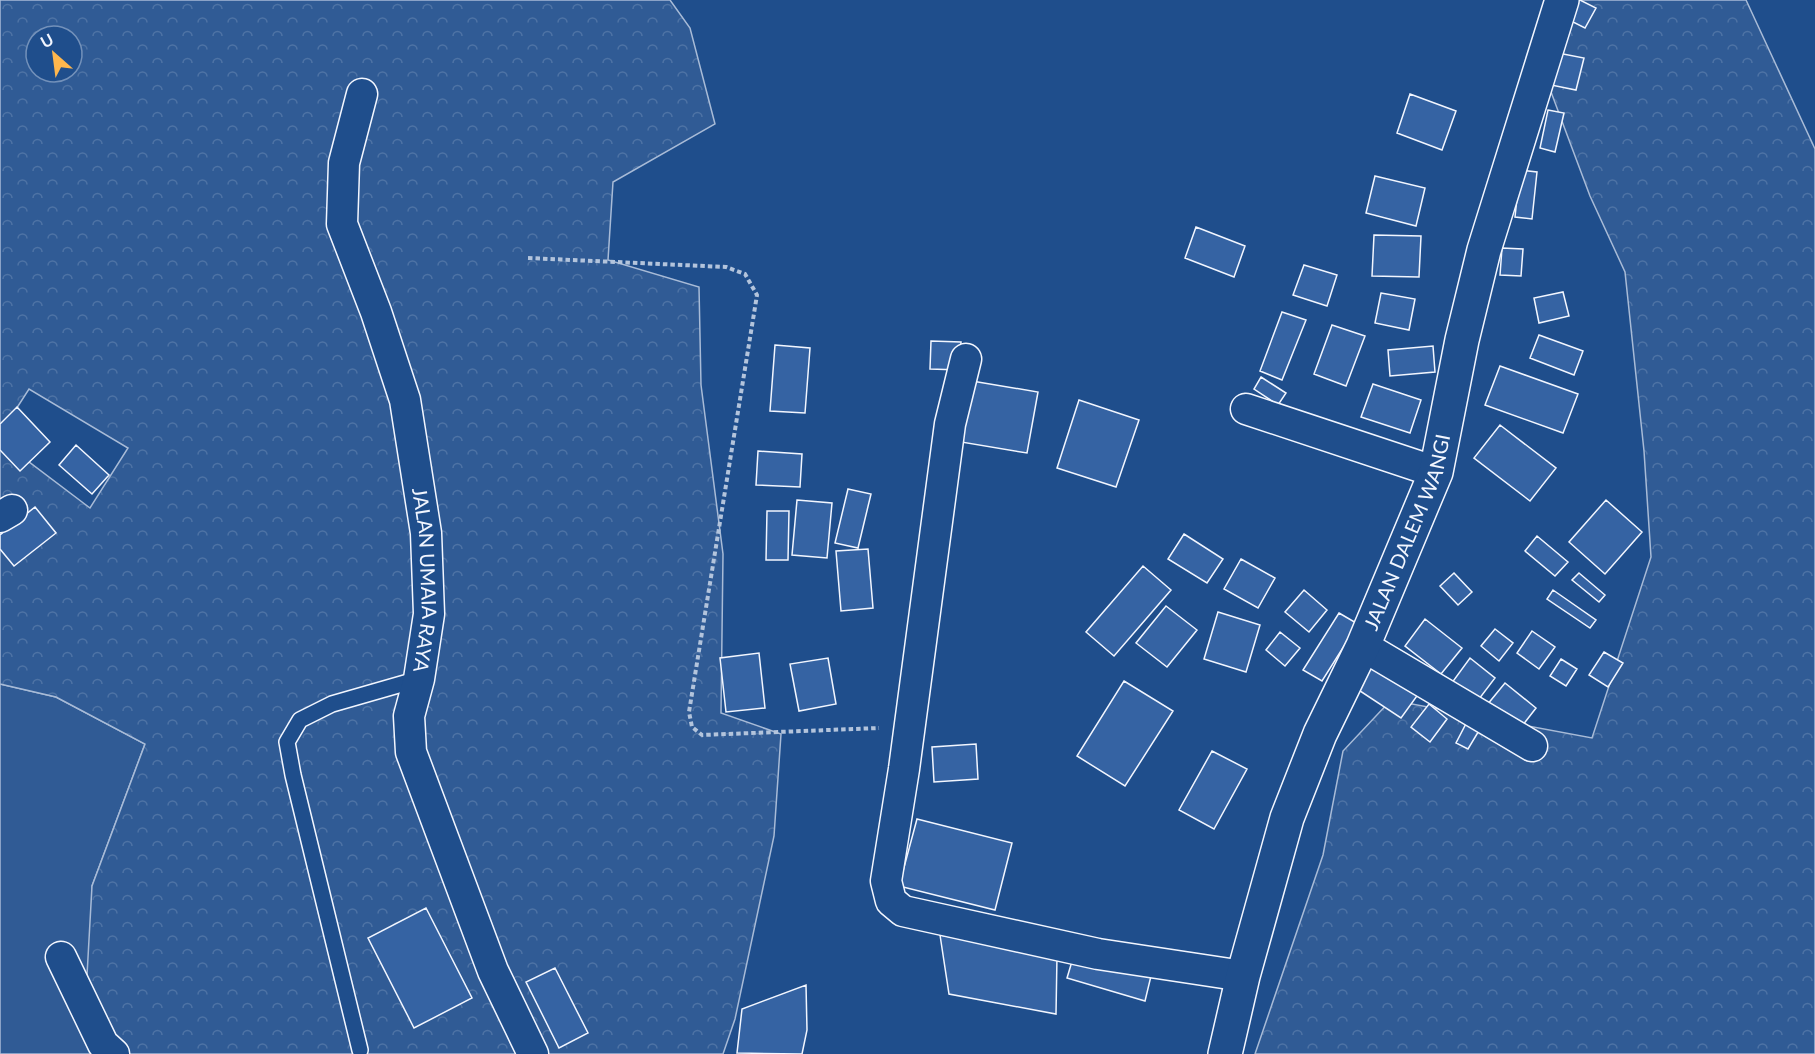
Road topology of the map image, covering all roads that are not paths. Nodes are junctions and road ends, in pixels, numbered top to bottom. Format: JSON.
{"nodes":[{"id":1,"x":1562,"y":0,"type":"edge"},
{"id":2,"x":362,"y":94,"type":"dead end"},
{"id":3,"x":966,"y":359,"type":"dead end"},
{"id":4,"x":1246,"y":409,"type":"dead end"},
{"id":5,"x":1436,"y":472,"type":"junction"},
{"id":6,"x":1363,"y":646,"type":"junction"},
{"id":7,"x":419,"y":680,"type":"junction"},
{"id":8,"x":1532,"y":746,"type":"dead end"},
{"id":9,"x":61,"y":957,"type":"dead end"},
{"id":10,"x":1242,"y":976,"type":"junction"},
{"id":11,"x":360,"y":1050,"type":"dead end"},
{"id":12,"x":114,"y":1054,"type":"edge"},
{"id":13,"x":534,"y":1054,"type":"edge"},
{"id":14,"x":1225,"y":1054,"type":"edge"}],
"edges":[{"from":1,"to":5,"type":"street","name":"JALAN DALEM WANGI"},
{"from":2,"to":7,"type":"street","name":"JALAN UMAIA RAYA"},
{"from":3,"to":10,"type":"street"},
{"from":4,"to":5,"type":"street"},
{"from":5,"to":6,"type":"street","name":"JALAN DALEM WANGI"},
{"from":6,"to":8,"type":"street"},
{"from":6,"to":10,"type":"street","name":"JALAN DALEM WANGI"},
{"from":7,"to":11,"type":"lane"},
{"from":7,"to":13,"type":"street","name":"JALAN UMAIA RAYA"},
{"from":9,"to":12,"type":"street"},
{"from":10,"to":14,"type":"street","name":"JALAN DALEM WANGI"}]}
